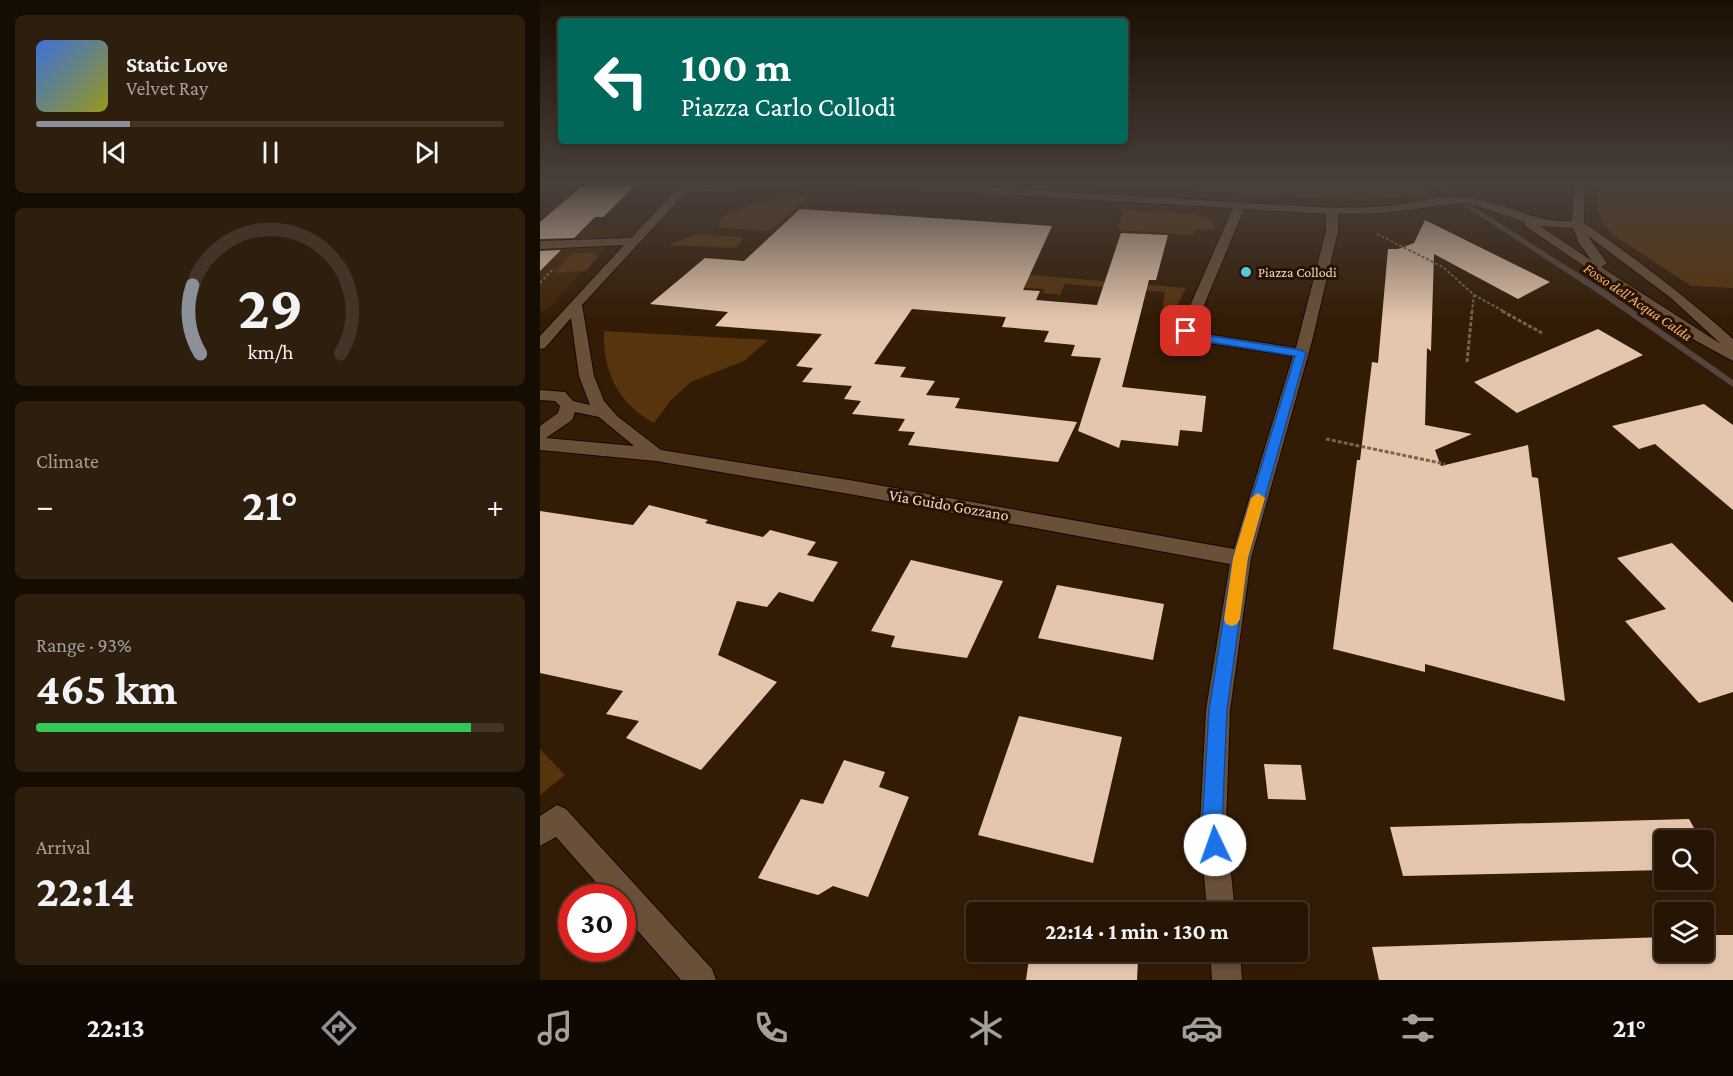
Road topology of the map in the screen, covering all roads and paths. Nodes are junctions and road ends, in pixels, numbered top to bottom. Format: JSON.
{"nodes":[{"id":1,"x":646,"y":229,"type":"edge"},
{"id":2,"x":1230,"y":229,"type":"edge"},
{"id":3,"x":1332,"y":229,"type":"edge"},
{"id":4,"x":1536,"y":229,"type":"edge"},
{"id":5,"x":1579,"y":229,"type":"edge"},
{"id":6,"x":1585,"y":229,"type":"edge"},
{"id":7,"x":1373,"y":232,"type":"dead end"},
{"id":8,"x":634,"y":241,"type":"junction"},
{"id":9,"x":540,"y":245,"type":"edge"},
{"id":10,"x":1620,"y":284,"type":"junction"},
{"id":11,"x":1474,"y":295,"type":"junction"},
{"id":12,"x":575,"y":304,"type":"junction"},
{"id":13,"x":1542,"y":333,"type":"dead end"},
{"id":14,"x":540,"y":345,"type":"edge"},
{"id":15,"x":1733,"y":347,"type":"edge"},
{"id":16,"x":1301,"y":353,"type":"junction"},
{"id":17,"x":1733,"y":357,"type":"edge"},
{"id":18,"x":1467,"y":362,"type":"dead end"},
{"id":19,"x":540,"y":395,"type":"edge"},
{"id":20,"x":568,"y":405,"type":"junction"},
{"id":21,"x":604,"y":413,"type":"junction"},
{"id":22,"x":540,"y":434,"type":"edge"},
{"id":23,"x":1326,"y":439,"type":"dead end"},
{"id":24,"x":540,"y":444,"type":"edge"},
{"id":25,"x":656,"y":455,"type":"junction"},
{"id":26,"x":1445,"y":464,"type":"dead end"},
{"id":27,"x":1241,"y":558,"type":"junction"},
{"id":28,"x":540,"y":833,"type":"edge"},
{"id":29,"x":1220,"y":902,"type":"edge"},
{"id":30,"x":1226,"y":962,"type":"edge"},
{"id":31,"x":701,"y":980,"type":"edge"},
{"id":32,"x":1227,"y":980,"type":"edge"}],
"edges":[{"from":1,"to":8,"type":"street"},
{"from":2,"to":16,"type":"street"},
{"from":3,"to":16,"type":"street"},
{"from":4,"to":10,"type":"street"},
{"from":5,"to":10,"type":"street"},
{"from":6,"to":15,"type":"street"},
{"from":7,"to":11,"type":"path"},
{"from":8,"to":9,"type":"street"},
{"from":8,"to":12,"type":"street"},
{"from":10,"to":17,"type":"street"},
{"from":11,"to":13,"type":"path"},
{"from":11,"to":18,"type":"path"},
{"from":12,"to":14,"type":"street"},
{"from":12,"to":21,"type":"street","name":"Via Guido Gozzano"},
{"from":16,"to":27,"type":"street"},
{"from":19,"to":20,"type":"street","name":"Via Guido Gozzano"},
{"from":20,"to":21,"type":"street","name":"Via Guido Gozzano"},
{"from":20,"to":22,"type":"street"},
{"from":21,"to":25,"type":"street","name":"Via Guido Gozzano"},
{"from":23,"to":26,"type":"path"},
{"from":24,"to":25,"type":"street","name":"Via Guido Gozzano"},
{"from":25,"to":27,"type":"street","name":"Via Guido Gozzano"},
{"from":27,"to":29,"type":"street"},
{"from":28,"to":31,"type":"street"},
{"from":30,"to":32,"type":"street"}]}
